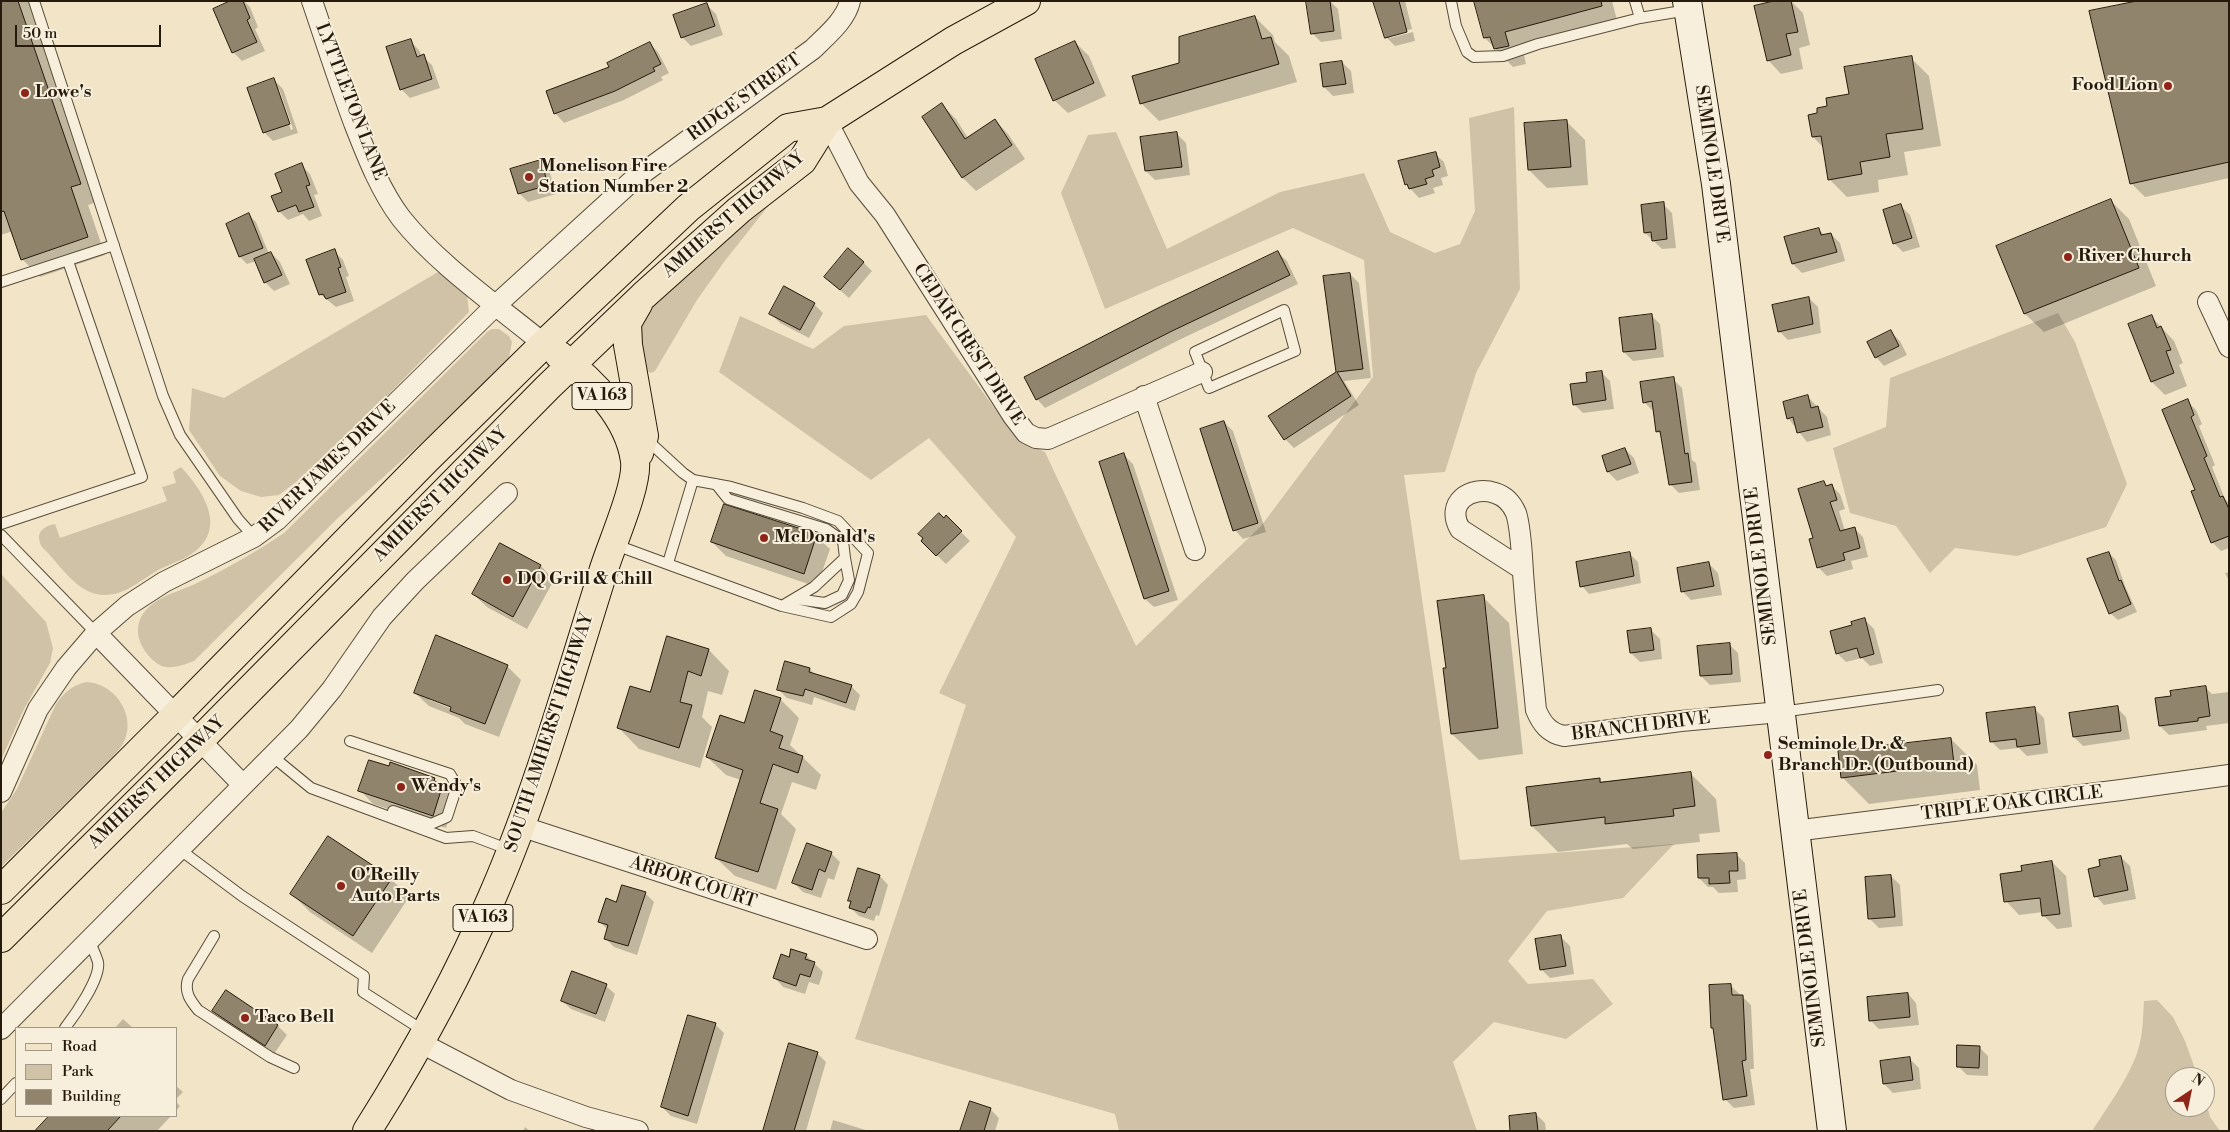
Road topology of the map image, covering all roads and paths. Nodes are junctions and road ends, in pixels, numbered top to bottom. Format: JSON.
{"nodes":[{"id":1,"x":34,"y":1,"type":"edge"},
{"id":2,"x":312,"y":1,"type":"edge"},
{"id":3,"x":1026,"y":1,"type":"edge"},
{"id":4,"x":1451,"y":1,"type":"edge"},
{"id":5,"x":1635,"y":1,"type":"edge"},
{"id":6,"x":848,"y":5,"type":"edge"},
{"id":7,"x":1688,"y":5,"type":"edge"},
{"id":8,"x":1640,"y":18,"type":"junction"},
{"id":9,"x":827,"y":121,"type":"junction"},
{"id":10,"x":114,"y":245,"type":"junction"},
{"id":11,"x":68,"y":261,"type":"junction"},
{"id":12,"x":1,"y":282,"type":"edge"},
{"id":13,"x":643,"y":296,"type":"junction"},
{"id":14,"x":2208,"y":302,"type":"dead end"},
{"id":15,"x":496,"y":305,"type":"junction"},
{"id":16,"x":544,"y":344,"type":"junction"},
{"id":17,"x":2229,"y":347,"type":"edge"},
{"id":18,"x":572,"y":366,"type":"junction"},
{"id":19,"x":1202,"y":372,"type":"junction"},
{"id":20,"x":1144,"y":396,"type":"junction"},
{"id":21,"x":636,"y":435,"type":"junction"},
{"id":22,"x":693,"y":480,"type":"junction"},
{"id":23,"x":716,"y":484,"type":"junction"},
{"id":24,"x":507,"y":493,"type":"dead end"},
{"id":25,"x":1,"y":524,"type":"edge"},
{"id":26,"x":1,"y":536,"type":"edge"},
{"id":27,"x":254,"y":537,"type":"junction"},
{"id":28,"x":612,"y":544,"type":"junction"},
{"id":29,"x":1195,"y":550,"type":"dead end"},
{"id":30,"x":845,"y":558,"type":"junction"},
{"id":31,"x":668,"y":563,"type":"junction"},
{"id":32,"x":1522,"y":569,"type":"dead end"},
{"id":33,"x":796,"y":599,"type":"junction"},
{"id":34,"x":782,"y":606,"type":"junction"},
{"id":35,"x":96,"y":633,"type":"junction"},
{"id":36,"x":1938,"y":690,"type":"dead end"},
{"id":37,"x":1780,"y":712,"type":"junction"},
{"id":38,"x":176,"y":716,"type":"junction"},
{"id":39,"x":200,"y":740,"type":"junction"},
{"id":40,"x":350,"y":741,"type":"dead end"},
{"id":41,"x":272,"y":756,"type":"junction"},
{"id":42,"x":2229,"y":775,"type":"edge"},
{"id":43,"x":243,"y":784,"type":"junction"},
{"id":44,"x":1,"y":792,"type":"edge"},
{"id":45,"x":380,"y":813,"type":"junction"},
{"id":46,"x":1794,"y":831,"type":"junction"},
{"id":47,"x":516,"y":838,"type":"junction"},
{"id":48,"x":179,"y":848,"type":"junction"},
{"id":49,"x":1,"y":890,"type":"edge"},
{"id":50,"x":214,"y":936,"type":"dead end"},
{"id":51,"x":1,"y":938,"type":"edge"},
{"id":52,"x":867,"y":939,"type":"dead end"},
{"id":53,"x":89,"y":940,"type":"junction"},
{"id":54,"x":66,"y":1027,"type":"edge"},
{"id":55,"x":1,"y":1029,"type":"edge"},
{"id":56,"x":424,"y":1038,"type":"junction"},
{"id":57,"x":294,"y":1068,"type":"dead end"},
{"id":58,"x":15,"y":1084,"type":"edge"},
{"id":59,"x":1,"y":1100,"type":"edge"},
{"id":60,"x":367,"y":1131,"type":"edge"},
{"id":61,"x":638,"y":1131,"type":"edge"},
{"id":62,"x":1832,"y":1131,"type":"edge"}],
"edges":[{"from":1,"to":10,"type":"lane"},
{"from":2,"to":15,"type":"street","name":"LYTTLETON LANE"},
{"from":3,"to":9,"type":"main road"},
{"from":4,"to":8,"type":"lane"},
{"from":5,"to":8,"type":"lane"},
{"from":6,"to":15,"type":"street","name":"RIDGE STREET"},
{"from":7,"to":8,"type":"lane"},
{"from":7,"to":37,"type":"street","name":"SEMINOLE DRIVE"},
{"from":9,"to":13,"type":"main road","name":"AMHERST HIGHWAY"},
{"from":9,"to":16,"type":"main road","name":"AMHERST HIGHWAY"},
{"from":9,"to":20,"type":"street","name":"CEDAR CREST DRIVE"},
{"from":10,"to":11,"type":"lane"},
{"from":10,"to":27,"type":"lane"},
{"from":11,"to":12,"type":"lane"},
{"from":11,"to":25,"type":"lane"},
{"from":13,"to":18,"type":"main road","name":"AMHERST HIGHWAY"},
{"from":13,"to":21,"type":"main road"},
{"from":14,"to":17,"type":"street"},
{"from":15,"to":16,"type":"street","name":"LYTTLETON LANE"},
{"from":15,"to":27,"type":"street","name":"RIVER JAMES DRIVE"},
{"from":16,"to":18,"type":"main road","number":"VA 163"},
{"from":16,"to":38,"type":"main road","name":"AMHERST HIGHWAY"},
{"from":18,"to":21,"type":"main road","number":"VA 163"},
{"from":18,"to":39,"type":"main road","name":"AMHERST HIGHWAY"},
{"from":19,"to":19,"type":"lane"},
{"from":19,"to":20,"type":"street","name":"CEDAR CREST DRIVE"},
{"from":20,"to":29,"type":"street"},
{"from":21,"to":22,"type":"lane"},
{"from":21,"to":28,"type":"main road","name":"SOUTH AMHERST HIGHWAY","number":"VA 163"},
{"from":22,"to":23,"type":"lane"},
{"from":22,"to":31,"type":"lane"},
{"from":23,"to":30,"type":"lane"},
{"from":23,"to":34,"type":"lane"},
{"from":24,"to":41,"type":"street"},
{"from":26,"to":35,"type":"lane"},
{"from":27,"to":35,"type":"street","name":"RIVER JAMES DRIVE"},
{"from":28,"to":31,"type":"lane"},
{"from":28,"to":47,"type":"main road","name":"SOUTH AMHERST HIGHWAY","number":"VA 163"},
{"from":30,"to":33,"type":"lane"},
{"from":30,"to":33,"type":"lane"},
{"from":31,"to":34,"type":"lane"},
{"from":32,"to":37,"type":"street","name":"BRANCH DRIVE"},
{"from":33,"to":34,"type":"lane"},
{"from":35,"to":38,"type":"street"},
{"from":35,"to":44,"type":"street","name":"RIVER JAMES DRIVE"},
{"from":36,"to":37,"type":"lane"},
{"from":37,"to":46,"type":"street","name":"SEMINOLE DRIVE"},
{"from":38,"to":39,"type":"street"},
{"from":38,"to":49,"type":"main road","name":"AMHERST HIGHWAY"},
{"from":39,"to":43,"type":"street"},
{"from":39,"to":51,"type":"main road","name":"AMHERST HIGHWAY"},
{"from":40,"to":45,"type":"lane"},
{"from":41,"to":43,"type":"street"},
{"from":41,"to":45,"type":"lane"},
{"from":42,"to":46,"type":"street","name":"TRIPLE OAK CIRCLE"},
{"from":43,"to":48,"type":"street"},
{"from":45,"to":47,"type":"lane"},
{"from":46,"to":62,"type":"street","name":"SEMINOLE DRIVE"},
{"from":47,"to":52,"type":"street","name":"ARBOR COURT"},
{"from":47,"to":56,"type":"main road","name":"SOUTH AMHERST HIGHWAY","number":"VA 163"},
{"from":48,"to":53,"type":"street"},
{"from":48,"to":56,"type":"lane"},
{"from":50,"to":57,"type":"lane"},
{"from":53,"to":54,"type":"lane"},
{"from":53,"to":55,"type":"street"},
{"from":56,"to":60,"type":"main road","name":"SOUTH AMHERST HIGHWAY","number":"VA 163"},
{"from":56,"to":61,"type":"street"},
{"from":58,"to":59,"type":"lane"}]}
